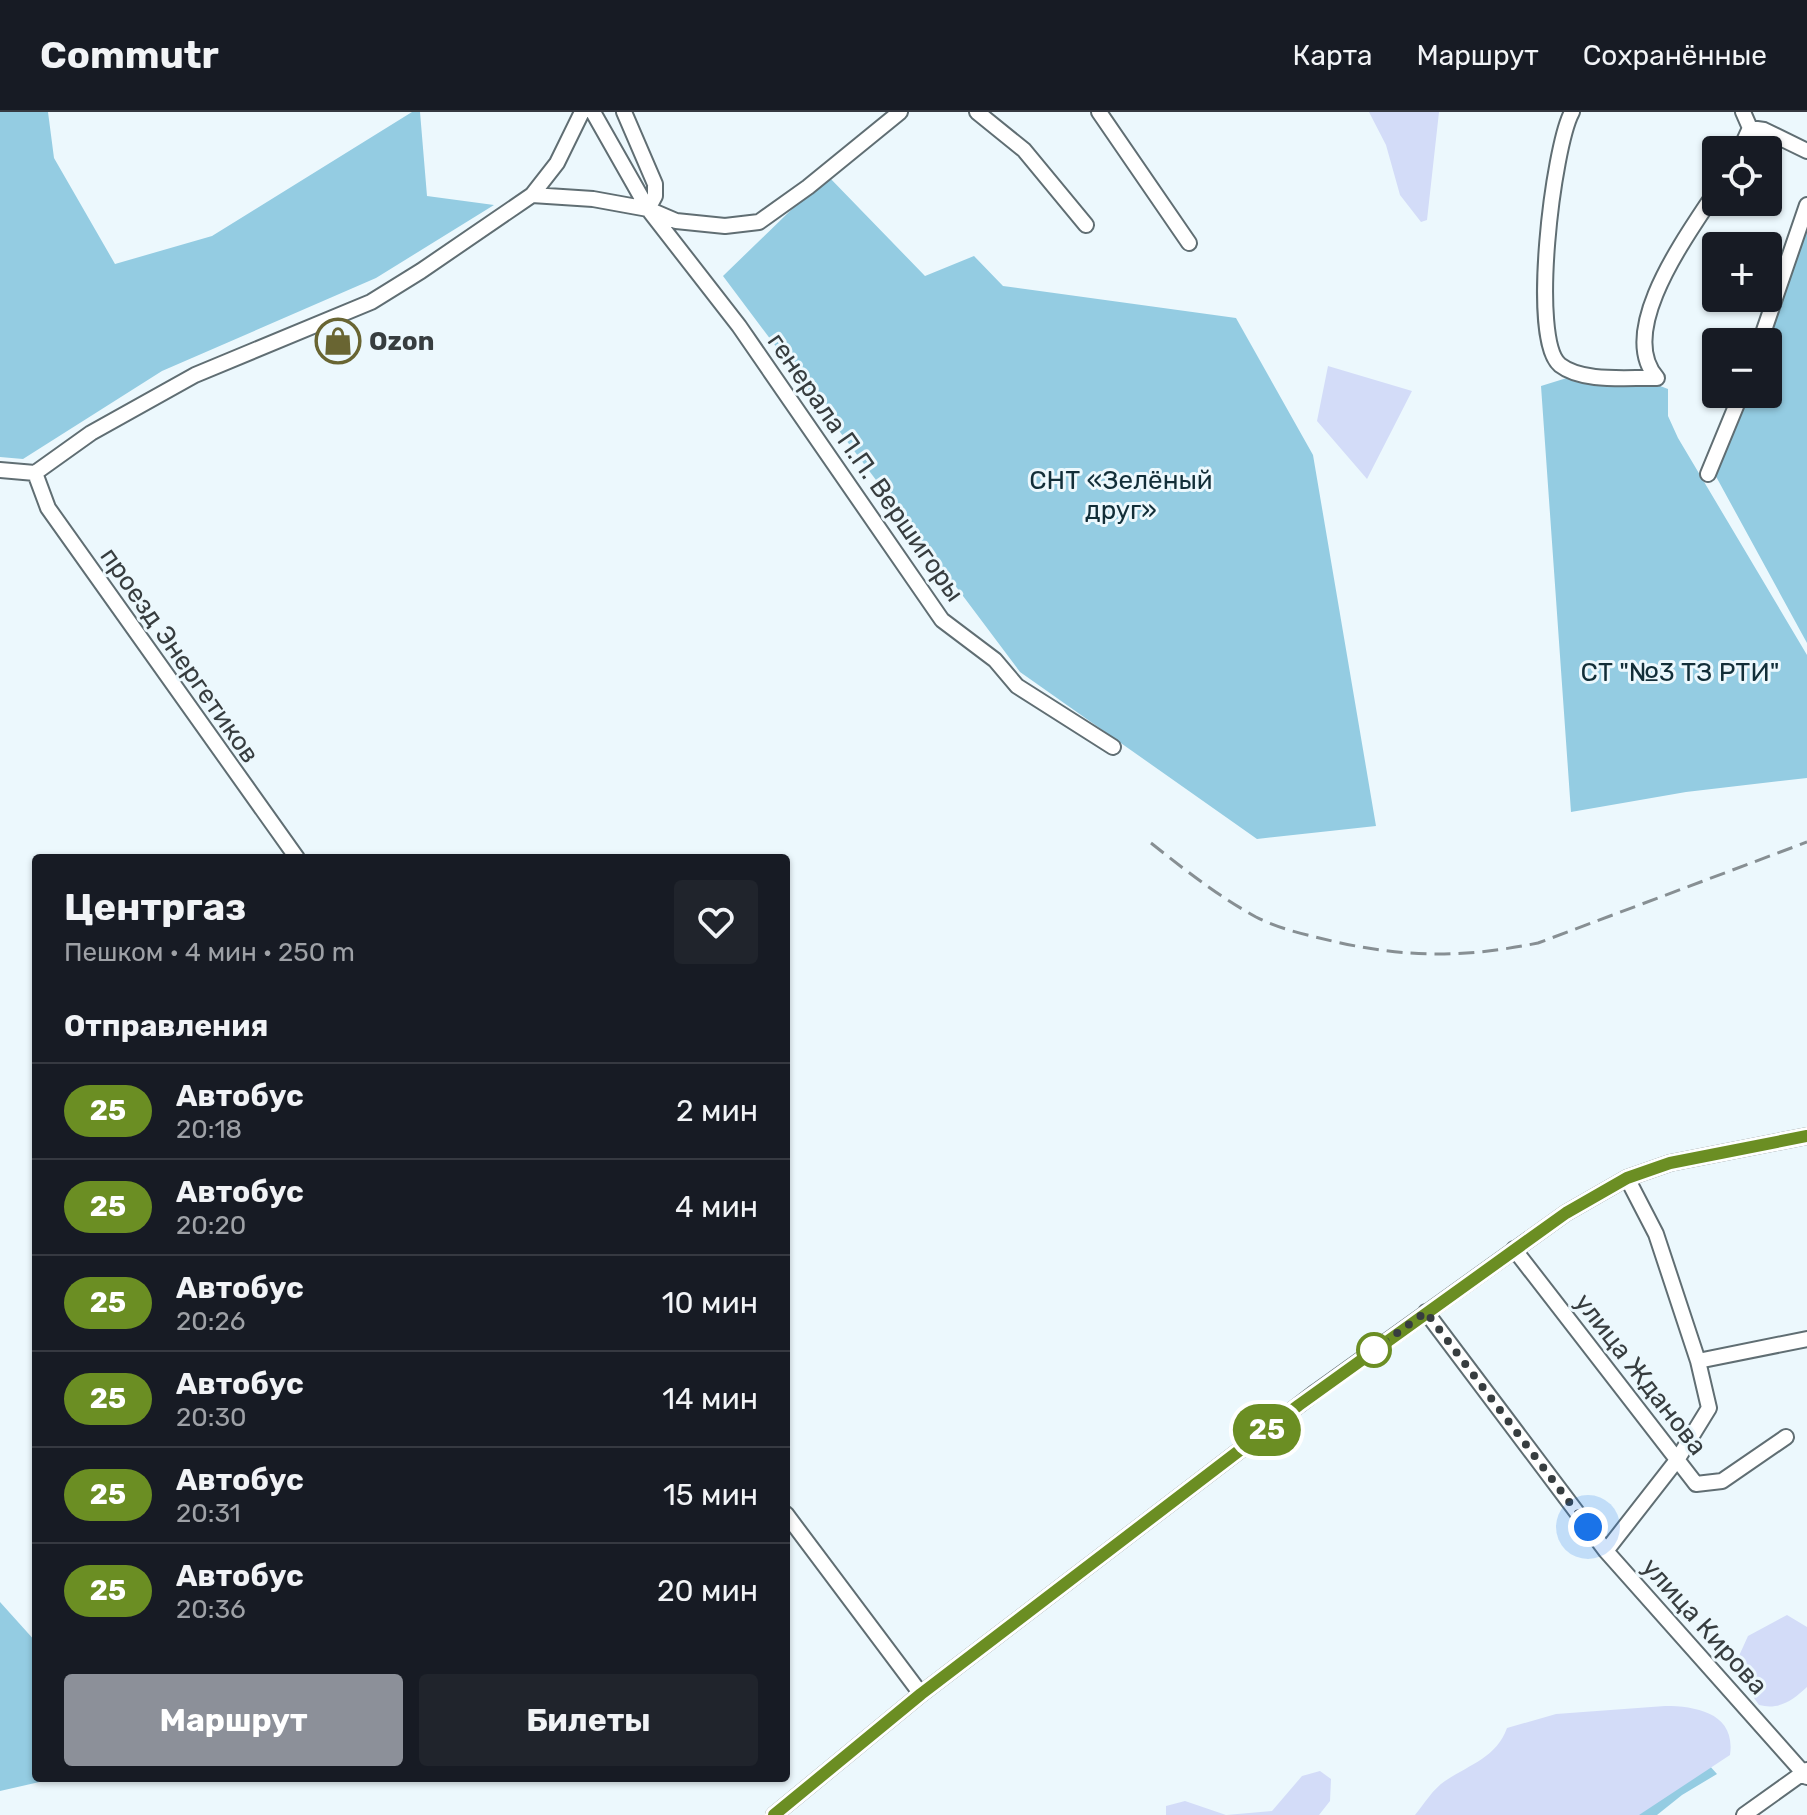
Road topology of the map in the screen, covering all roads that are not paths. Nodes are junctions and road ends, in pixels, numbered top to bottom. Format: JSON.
{"nodes":[{"id":1,"x":582,"y":112,"type":"edge"},
{"id":2,"x":593,"y":112,"type":"edge"},
{"id":3,"x":624,"y":112,"type":"edge"},
{"id":4,"x":900,"y":112,"type":"edge"},
{"id":5,"x":977,"y":112,"type":"edge"},
{"id":6,"x":1099,"y":112,"type":"edge"},
{"id":7,"x":1572,"y":112,"type":"edge"},
{"id":8,"x":1743,"y":112,"type":"edge"},
{"id":9,"x":1750,"y":128,"type":"junction"},
{"id":10,"x":1746,"y":136,"type":"edge"},
{"id":11,"x":1807,"y":151,"type":"edge"},
{"id":12,"x":532,"y":195,"type":"junction"},
{"id":13,"x":1807,"y":205,"type":"edge"},
{"id":14,"x":648,"y":209,"type":"junction"},
{"id":15,"x":1702,"y":213,"type":"edge"},
{"id":16,"x":1086,"y":225,"type":"dead end"},
{"id":17,"x":1189,"y":243,"type":"dead end"},
{"id":18,"x":1765,"y":328,"type":"edge"},
{"id":19,"x":1735,"y":408,"type":"edge"},
{"id":20,"x":0,"y":470,"type":"edge"},
{"id":21,"x":35,"y":473,"type":"junction"},
{"id":22,"x":1708,"y":474,"type":"dead end"},
{"id":23,"x":1113,"y":747,"type":"dead end"},
{"id":24,"x":294,"y":854,"type":"edge"},
{"id":25,"x":1807,"y":1136,"type":"edge"},
{"id":26,"x":1627,"y":1178,"type":"junction"},
{"id":27,"x":1514,"y":1249,"type":"junction"},
{"id":28,"x":1426,"y":1312,"type":"junction"},
{"id":29,"x":1807,"y":1339,"type":"edge"},
{"id":30,"x":1698,"y":1361,"type":"junction"},
{"id":31,"x":1786,"y":1437,"type":"dead end"},
{"id":32,"x":1677,"y":1460,"type":"junction"},
{"id":33,"x":790,"y":1519,"type":"edge"},
{"id":34,"x":1606,"y":1551,"type":"junction"},
{"id":35,"x":921,"y":1694,"type":"junction"},
{"id":36,"x":1806,"y":1773,"type":"edge"},
{"id":37,"x":774,"y":1815,"type":"edge"},
{"id":38,"x":1744,"y":1815,"type":"edge"}],
"edges":[{"from":1,"to":12,"type":"street"},
{"from":2,"to":14,"type":"street","name":"генерала П.П. Вершигоры"},
{"from":3,"to":14,"type":"street"},
{"from":4,"to":14,"type":"street"},
{"from":5,"to":16,"type":"street"},
{"from":6,"to":17,"type":"street"},
{"from":7,"to":15,"type":"street"},
{"from":8,"to":9,"type":"street"},
{"from":9,"to":10,"type":"street"},
{"from":9,"to":11,"type":"street"},
{"from":12,"to":14,"type":"street"},
{"from":12,"to":21,"type":"street"},
{"from":13,"to":18,"type":"street"},
{"from":14,"to":23,"type":"street","name":"генерала П.П. Вершигоры"},
{"from":19,"to":22,"type":"street"},
{"from":20,"to":21,"type":"street"},
{"from":21,"to":24,"type":"street","name":"проезд Энергетиков"},
{"from":25,"to":26,"type":"street"},
{"from":26,"to":27,"type":"street"},
{"from":26,"to":30,"type":"street"},
{"from":27,"to":28,"type":"street"},
{"from":27,"to":32,"type":"street","name":"улица Жданова"},
{"from":28,"to":34,"type":"street","name":"улица Кирова"},
{"from":28,"to":35,"type":"street"},
{"from":29,"to":30,"type":"street"},
{"from":30,"to":32,"type":"street"},
{"from":31,"to":32,"type":"street","name":"улица Жданова"},
{"from":32,"to":34,"type":"street"},
{"from":33,"to":35,"type":"street"},
{"from":34,"to":36,"type":"street","name":"улица Кирова"},
{"from":35,"to":37,"type":"street"},
{"from":36,"to":38,"type":"street"}]}
